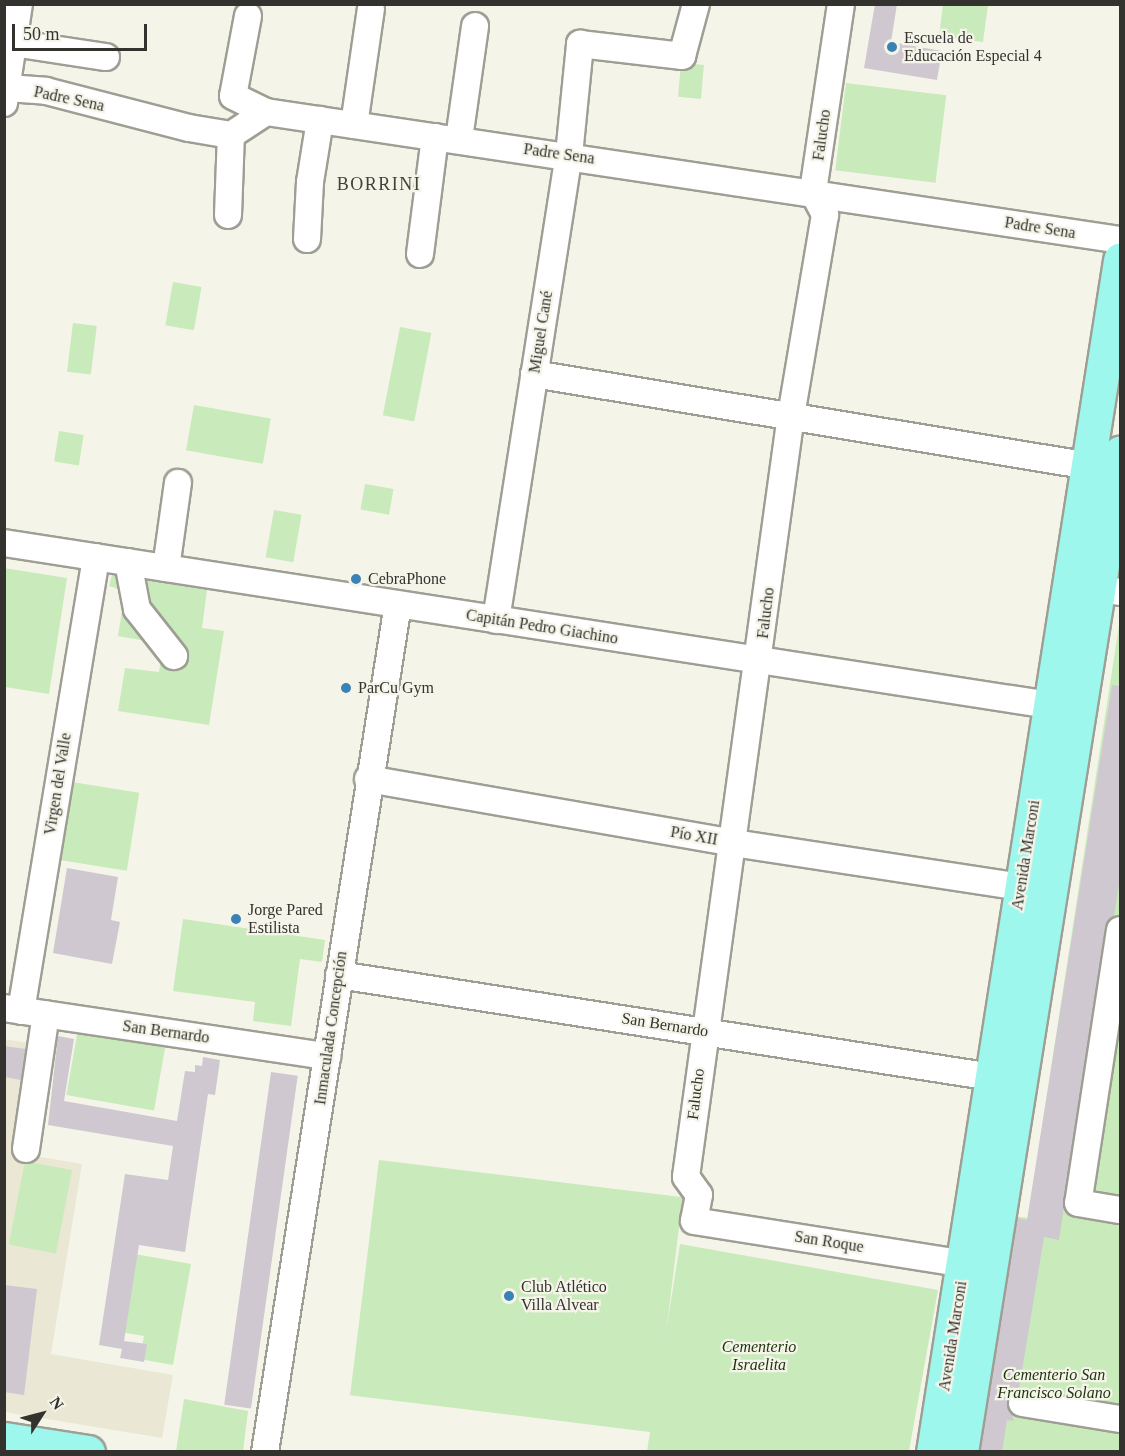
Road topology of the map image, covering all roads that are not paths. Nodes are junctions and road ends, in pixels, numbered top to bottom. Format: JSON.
{"nodes":[{"id":1,"x":19,"y":4,"type":"edge"},
{"id":2,"x":696,"y":4,"type":"edge"},
{"id":3,"x":841,"y":4,"type":"edge"},
{"id":4,"x":371,"y":9,"type":"dead end"},
{"id":5,"x":248,"y":16,"type":"dead end"},
{"id":6,"x":475,"y":26,"type":"dead end"},
{"id":7,"x":13,"y":43,"type":"junction"},
{"id":8,"x":106,"y":57,"type":"dead end"},
{"id":9,"x":6,"y":96,"type":"edge"},
{"id":10,"x":266,"y":112,"type":"junction"},
{"id":11,"x":320,"y":120,"type":"junction"},
{"id":12,"x":354,"y":125,"type":"junction"},
{"id":13,"x":231,"y":135,"type":"junction"},
{"id":14,"x":447,"y":138,"type":"junction"},
{"id":15,"x":569,"y":155,"type":"junction"},
{"id":16,"x":813,"y":192,"type":"junction"},
{"id":17,"x":228,"y":215,"type":"dead end"},
{"id":18,"x":307,"y":239,"type":"dead end"},
{"id":19,"x":1120,"y":240,"type":"edge"},
{"id":20,"x":420,"y":254,"type":"dead end"},
{"id":21,"x":1120,"y":260,"type":"edge"},
{"id":22,"x":534,"y":374,"type":"junction"},
{"id":23,"x":791,"y":415,"type":"junction"},
{"id":24,"x":1120,"y":453,"type":"edge"},
{"id":25,"x":1090,"y":466,"type":"junction"},
{"id":26,"x":178,"y":483,"type":"dead end"},
{"id":27,"x":4,"y":543,"type":"edge"},
{"id":28,"x":96,"y":557,"type":"junction"},
{"id":29,"x":129,"y":562,"type":"junction"},
{"id":30,"x":165,"y":568,"type":"junction"},
{"id":31,"x":1097,"y":589,"type":"edge"},
{"id":32,"x":398,"y":604,"type":"junction"},
{"id":33,"x":496,"y":620,"type":"junction"},
{"id":34,"x":174,"y":656,"type":"dead end"},
{"id":35,"x":759,"y":661,"type":"junction"},
{"id":36,"x":1065,"y":708,"type":"junction"},
{"id":37,"x":368,"y":779,"type":"junction"},
{"id":38,"x":734,"y":843,"type":"junction"},
{"id":39,"x":1021,"y":887,"type":"junction"},
{"id":40,"x":1120,"y":930,"type":"edge"},
{"id":41,"x":339,"y":975,"type":"junction"},
{"id":42,"x":1116,"y":983,"type":"edge"},
{"id":43,"x":13,"y":1010,"type":"edge"},
{"id":44,"x":46,"y":1014,"type":"junction"},
{"id":45,"x":704,"y":1031,"type":"junction"},
{"id":46,"x":327,"y":1056,"type":"junction"},
{"id":47,"x":992,"y":1077,"type":"junction"},
{"id":48,"x":26,"y":1149,"type":"dead end"},
{"id":49,"x":1120,"y":1210,"type":"edge"},
{"id":50,"x":694,"y":1221,"type":"joint"},
{"id":51,"x":965,"y":1264,"type":"junction"},
{"id":52,"x":1022,"y":1403,"type":"dead end"},
{"id":53,"x":1120,"y":1419,"type":"edge"},
{"id":54,"x":4,"y":1439,"type":"edge"},
{"id":55,"x":43,"y":1448,"type":"edge"},
{"id":56,"x":88,"y":1452,"type":"edge"},
{"id":57,"x":265,"y":1452,"type":"edge"},
{"id":58,"x":933,"y":1452,"type":"edge"},
{"id":59,"x":961,"y":1452,"type":"edge"}],
"edges":[{"from":1,"to":7,"type":"street"},
{"from":2,"to":15,"type":"street","name":"Miguel Cané"},
{"from":3,"to":16,"type":"street","name":"Falucho"},
{"from":4,"to":12,"type":"street"},
{"from":5,"to":10,"type":"street","name":"Padre Sena"},
{"from":6,"to":14,"type":"street"},
{"from":7,"to":8,"type":"street"},
{"from":7,"to":9,"type":"street"},
{"from":9,"to":13,"type":"street","name":"Padre Sena"},
{"from":10,"to":11,"type":"street","name":"Padre Sena"},
{"from":10,"to":13,"type":"street"},
{"from":11,"to":12,"type":"street","name":"Padre Sena"},
{"from":11,"to":18,"type":"street"},
{"from":12,"to":14,"type":"street","name":"Padre Sena"},
{"from":13,"to":17,"type":"street"},
{"from":14,"to":15,"type":"street","name":"Padre Sena"},
{"from":14,"to":20,"type":"street"},
{"from":15,"to":16,"type":"street","name":"Padre Sena"},
{"from":15,"to":22,"type":"street","name":"Miguel Cané"},
{"from":16,"to":19,"type":"street","name":"Padre Sena"},
{"from":16,"to":23,"type":"street","name":"Falucho"},
{"from":21,"to":25,"type":"main road","name":"Avenida Marconi"},
{"from":22,"to":23,"type":"street"},
{"from":22,"to":33,"type":"street","name":"Miguel Cané"},
{"from":23,"to":25,"type":"street"},
{"from":23,"to":35,"type":"street","name":"Falucho"},
{"from":24,"to":31,"type":"main road","name":"Avenida Marconi"},
{"from":25,"to":31,"type":"main road","name":"Avenida Marconi"},
{"from":26,"to":30,"type":"street"},
{"from":27,"to":28,"type":"street","name":"Capitán Pedro Giachino"},
{"from":28,"to":29,"type":"street","name":"Capitán Pedro Giachino"},
{"from":28,"to":43,"type":"street","name":"Virgen del Valle"},
{"from":29,"to":30,"type":"street","name":"Capitán Pedro Giachino"},
{"from":29,"to":34,"type":"street"},
{"from":30,"to":32,"type":"street","name":"Capitán Pedro Giachino"},
{"from":31,"to":36,"type":"main road","name":"Avenida Marconi"},
{"from":32,"to":33,"type":"street","name":"Capitán Pedro Giachino"},
{"from":32,"to":37,"type":"street","name":"Inmaculada Concepción"},
{"from":33,"to":35,"type":"street","name":"Capitán Pedro Giachino"},
{"from":35,"to":36,"type":"street","name":"Capitán Pedro Giachino"},
{"from":35,"to":38,"type":"street","name":"Falucho"},
{"from":36,"to":39,"type":"main road","name":"Avenida Marconi"},
{"from":36,"to":59,"type":"main road","name":"Avenida Marconi"},
{"from":37,"to":38,"type":"street","name":"Pío XII"},
{"from":37,"to":41,"type":"street","name":"Inmaculada Concepción"},
{"from":38,"to":39,"type":"street","name":"Pío XII"},
{"from":38,"to":45,"type":"street","name":"Falucho"},
{"from":39,"to":47,"type":"main road","name":"Avenida Marconi"},
{"from":40,"to":42,"type":"street"},
{"from":41,"to":45,"type":"street","name":"San Bernardo"},
{"from":41,"to":46,"type":"street","name":"Inmaculada Concepción"},
{"from":42,"to":49,"type":"street"},
{"from":43,"to":44,"type":"street","name":"San Bernardo"},
{"from":44,"to":46,"type":"street","name":"San Bernardo"},
{"from":44,"to":48,"type":"street"},
{"from":45,"to":47,"type":"street","name":"San Bernardo"},
{"from":45,"to":50,"type":"street","name":"Falucho"},
{"from":46,"to":57,"type":"street","name":"Inmaculada Concepción"},
{"from":47,"to":51,"type":"main road","name":"Avenida Marconi"},
{"from":50,"to":51,"type":"street","name":"San Roque"},
{"from":51,"to":58,"type":"main road","name":"Avenida Marconi"},
{"from":52,"to":53,"type":"street"},
{"from":54,"to":55,"type":"main road"},
{"from":55,"to":56,"type":"main road"}]}
